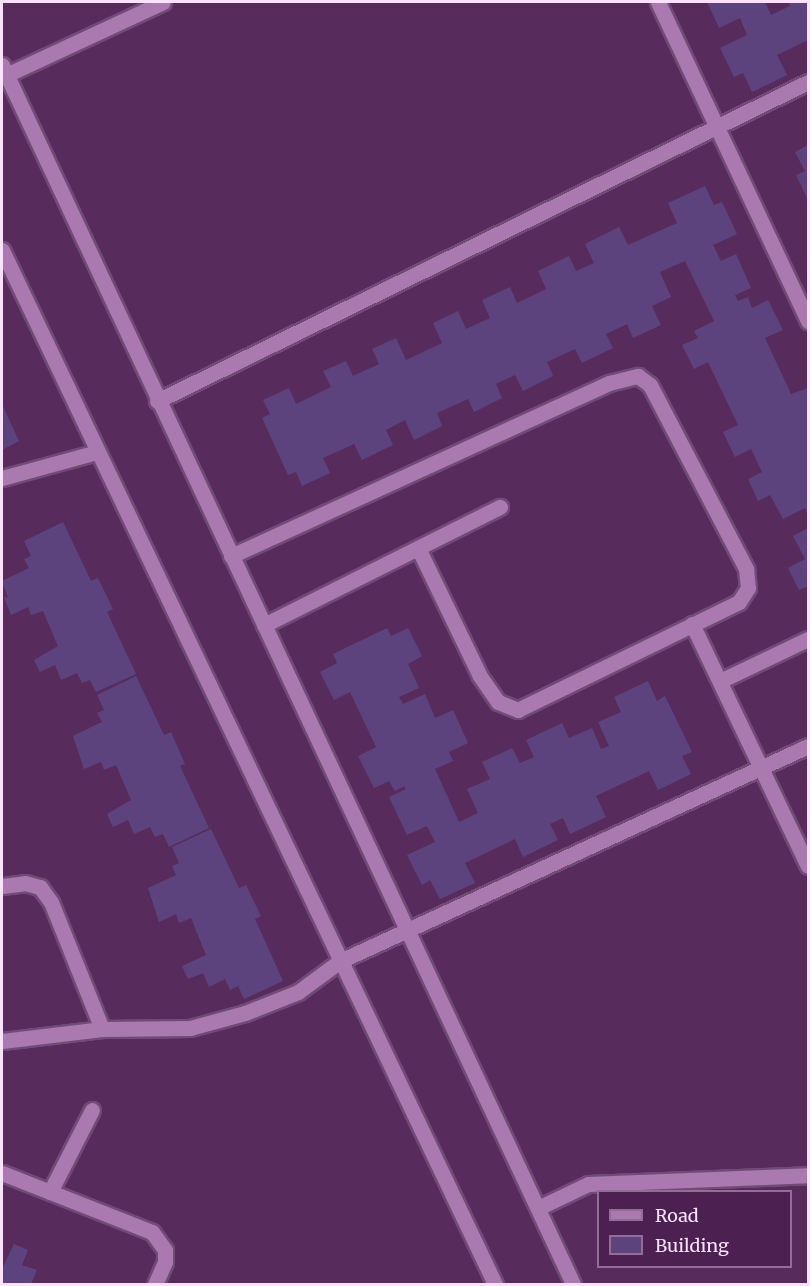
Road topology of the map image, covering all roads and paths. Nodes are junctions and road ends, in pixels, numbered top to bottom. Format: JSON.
{"nodes":[{"id":1,"x":164,"y":2,"type":"edge"},
{"id":2,"x":658,"y":2,"type":"edge"},
{"id":3,"x":4,"y":70,"type":"edge"},
{"id":4,"x":808,"y":82,"type":"edge"},
{"id":5,"x":716,"y":126,"type":"junction"},
{"id":6,"x":2,"y":250,"type":"edge"},
{"id":7,"x":808,"y":321,"type":"edge"},
{"id":8,"x":157,"y":401,"type":"junction"},
{"id":9,"x":97,"y":452,"type":"junction"},
{"id":10,"x":2,"y":478,"type":"edge"},
{"id":11,"x":500,"y":507,"type":"dead end"},
{"id":12,"x":418,"y":548,"type":"junction"},
{"id":13,"x":231,"y":556,"type":"junction"},
{"id":14,"x":692,"y":624,"type":"junction"},
{"id":15,"x":264,"y":625,"type":"junction"},
{"id":16,"x":808,"y":639,"type":"edge"},
{"id":17,"x":722,"y":680,"type":"junction"},
{"id":18,"x":808,"y":746,"type":"edge"},
{"id":19,"x":762,"y":767,"type":"junction"},
{"id":20,"x":808,"y":866,"type":"edge"},
{"id":21,"x":2,"y":886,"type":"edge"},
{"id":22,"x":407,"y":930,"type":"junction"},
{"id":23,"x":340,"y":961,"type":"junction"},
{"id":24,"x":102,"y":1029,"type":"junction"},
{"id":25,"x":2,"y":1041,"type":"edge"},
{"id":26,"x":92,"y":1110,"type":"dead end"},
{"id":27,"x":2,"y":1173,"type":"edge"},
{"id":28,"x":808,"y":1175,"type":"edge"},
{"id":29,"x":50,"y":1192,"type":"junction"},
{"id":30,"x":538,"y":1208,"type":"junction"},
{"id":31,"x":155,"y":1284,"type":"edge"},
{"id":32,"x":495,"y":1284,"type":"edge"},
{"id":33,"x":573,"y":1284,"type":"edge"}],
"edges":[{"from":1,"to":3,"type":"street"},
{"from":2,"to":5,"type":"street"},
{"from":3,"to":8,"type":"street"},
{"from":4,"to":5,"type":"street"},
{"from":5,"to":7,"type":"street"},
{"from":5,"to":8,"type":"street"},
{"from":6,"to":9,"type":"street"},
{"from":8,"to":13,"type":"street"},
{"from":9,"to":10,"type":"street"},
{"from":9,"to":23,"type":"street"},
{"from":11,"to":12,"type":"street"},
{"from":12,"to":14,"type":"street"},
{"from":12,"to":15,"type":"street"},
{"from":13,"to":14,"type":"street"},
{"from":13,"to":15,"type":"street"},
{"from":14,"to":17,"type":"street"},
{"from":15,"to":22,"type":"street"},
{"from":16,"to":17,"type":"street"},
{"from":17,"to":19,"type":"street"},
{"from":18,"to":19,"type":"street"},
{"from":19,"to":20,"type":"street"},
{"from":19,"to":22,"type":"street"},
{"from":21,"to":24,"type":"street"},
{"from":22,"to":23,"type":"street"},
{"from":22,"to":30,"type":"street"},
{"from":23,"to":24,"type":"street"},
{"from":23,"to":32,"type":"street"},
{"from":24,"to":25,"type":"street"},
{"from":26,"to":29,"type":"street"},
{"from":27,"to":29,"type":"street"},
{"from":28,"to":30,"type":"street"},
{"from":29,"to":31,"type":"street"},
{"from":30,"to":33,"type":"street"}]}
